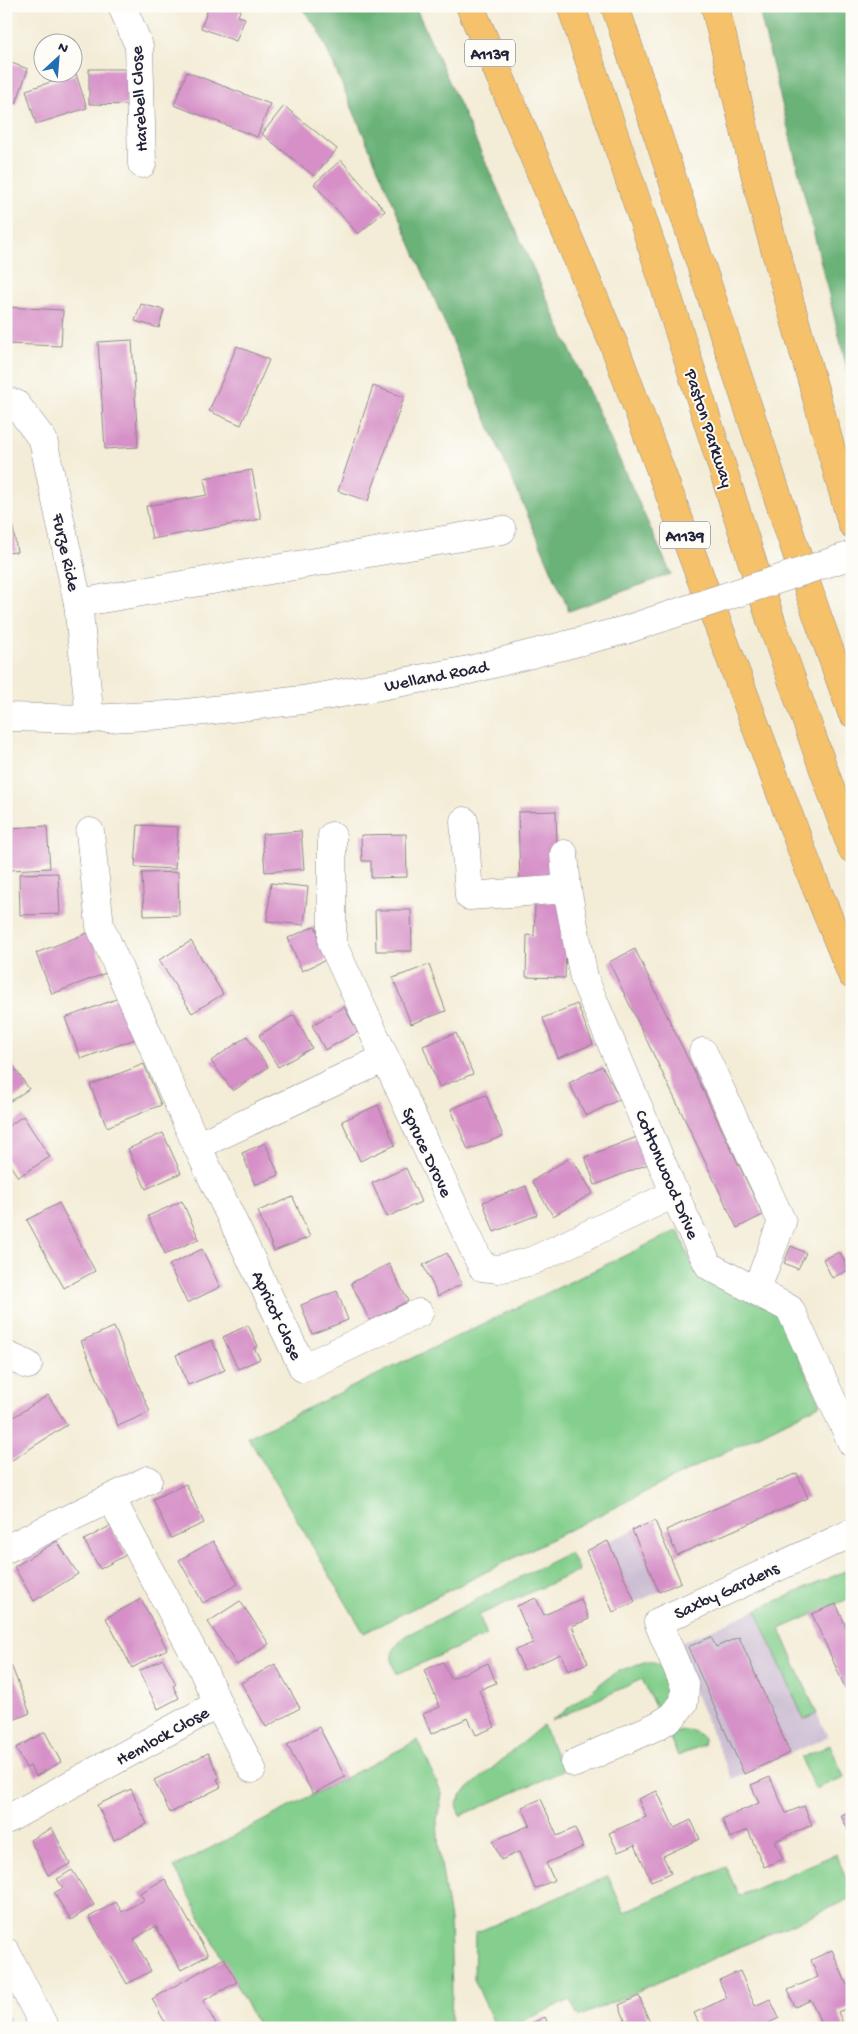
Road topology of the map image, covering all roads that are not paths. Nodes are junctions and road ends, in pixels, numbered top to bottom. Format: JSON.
{"nodes":[{"id":1,"x":122,"y":6,"type":"edge"},
{"id":2,"x":470,"y":6,"type":"edge"},
{"id":3,"x":571,"y":6,"type":"edge"},
{"id":4,"x":615,"y":6,"type":"edge"},
{"id":5,"x":715,"y":6,"type":"edge"},
{"id":6,"x":142,"y":164,"type":"dead end"},
{"id":7,"x":6,"y":401,"type":"edge"},
{"id":8,"x":852,"y":524,"type":"edge"},
{"id":9,"x":502,"y":530,"type":"dead end"},
{"id":10,"x":852,"y":556,"type":"edge"},
{"id":11,"x":78,"y":603,"type":"junction"},
{"id":12,"x":852,"y":713,"type":"edge"},
{"id":13,"x":6,"y":717,"type":"edge"},
{"id":14,"x":90,"y":719,"type":"junction"},
{"id":15,"x":464,"y":821,"type":"dead end"},
{"id":16,"x":90,"y":832,"type":"dead end"},
{"id":17,"x":332,"y":836,"type":"dead end"},
{"id":18,"x":852,"y":849,"type":"edge"},
{"id":19,"x":564,"y":854,"type":"dead end"},
{"id":20,"x":567,"y":889,"type":"junction"},
{"id":21,"x":852,"y":975,"type":"edge"},
{"id":22,"x":703,"y":1052,"type":"dead end"},
{"id":23,"x":385,"y":1058,"type":"junction"},
{"id":24,"x":197,"y":1146,"type":"junction"},
{"id":25,"x":676,"y":1193,"type":"junction"},
{"id":26,"x":756,"y":1291,"type":"junction"},
{"id":27,"x":419,"y":1313,"type":"dead end"},
{"id":28,"x":852,"y":1443,"type":"edge"},
{"id":29,"x":148,"y":1480,"type":"dead end"},
{"id":30,"x":111,"y":1498,"type":"junction"},
{"id":31,"x":852,"y":1533,"type":"edge"},
{"id":32,"x":6,"y":1548,"type":"edge"},
{"id":33,"x":218,"y":1704,"type":"junction"},
{"id":34,"x":575,"y":1763,"type":"dead end"},
{"id":35,"x":252,"y":1769,"type":"dead end"},
{"id":36,"x":6,"y":1820,"type":"edge"},
{"id":37,"x":6,"y":1952,"type":"edge"},
{"id":38,"x":45,"y":2028,"type":"edge"}],
"edges":[{"from":1,"to":6,"type":"street","name":"Harebell Close"},
{"from":2,"to":21,"type":"highway","number":"A1139"},
{"from":3,"to":18,"type":"highway","name":"Paston Parkway"},
{"from":4,"to":12,"type":"highway"},
{"from":5,"to":8,"type":"highway"},
{"from":7,"to":11,"type":"street","name":"Furze Ride"},
{"from":9,"to":11,"type":"street"},
{"from":10,"to":14,"type":"street","name":"Welland Road","bridge":true},
{"from":11,"to":14,"type":"street","name":"Furze Ride"},
{"from":13,"to":14,"type":"street","name":"Welland Road"},
{"from":15,"to":20,"type":"street"},
{"from":16,"to":24,"type":"street","name":"Apricot Close"},
{"from":17,"to":23,"type":"street","name":"Spruce Drove"},
{"from":19,"to":20,"type":"street","name":"Cottonwood Drive"},
{"from":20,"to":25,"type":"street","name":"Cottonwood Drive"},
{"from":22,"to":26,"type":"street"},
{"from":23,"to":24,"type":"street"},
{"from":23,"to":25,"type":"street","name":"Spruce Drove"},
{"from":24,"to":27,"type":"street","name":"Apricot Close"},
{"from":25,"to":26,"type":"street","name":"Cottonwood Drive"},
{"from":26,"to":28,"type":"street","name":"Cottonwood Drive"},
{"from":29,"to":30,"type":"street"},
{"from":30,"to":32,"type":"street"},
{"from":30,"to":33,"type":"street","name":"Hemlock Close"},
{"from":31,"to":34,"type":"street","name":"Saxby Gardens"},
{"from":33,"to":35,"type":"street"},
{"from":33,"to":36,"type":"street","name":"Hemlock Close"},
{"from":37,"to":38,"type":"street"}]}
